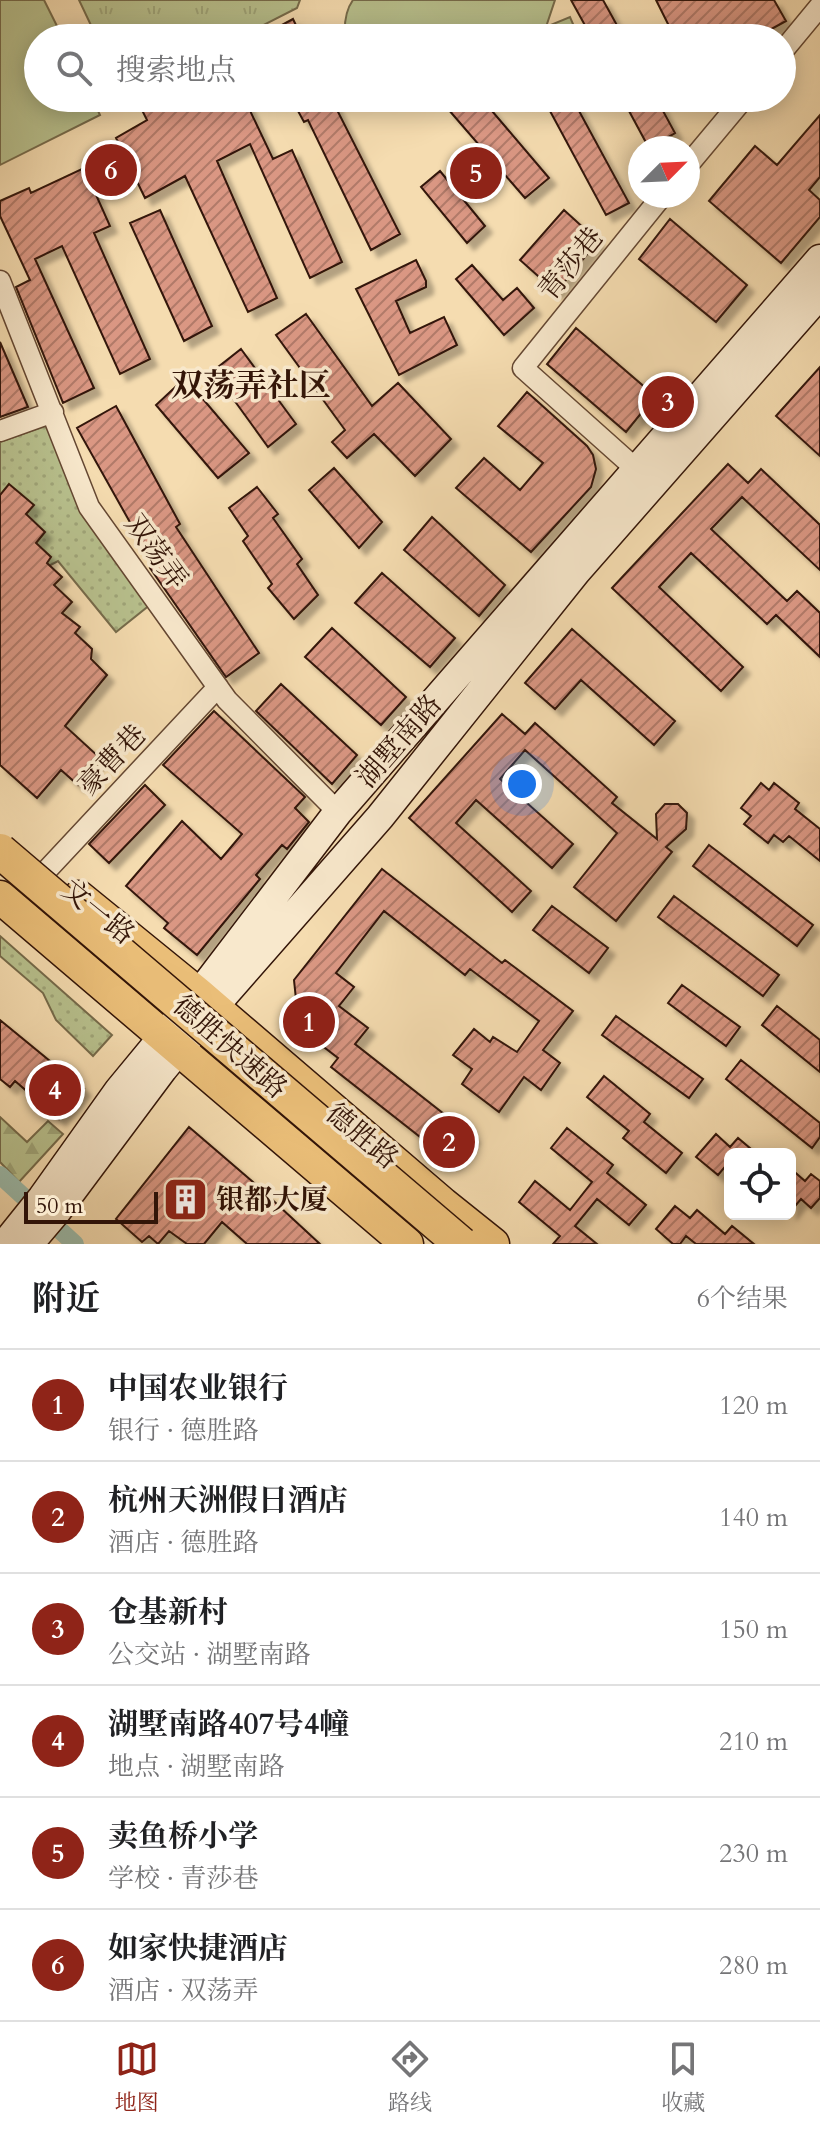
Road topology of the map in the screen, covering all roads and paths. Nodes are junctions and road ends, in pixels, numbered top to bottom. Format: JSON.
{"nodes":[{"id":1,"x":820,"y":6,"type":"edge"},
{"id":2,"x":796,"y":35,"type":"edge"},
{"id":3,"x":732,"y":112,"type":"edge"},
{"id":4,"x":700,"y":151,"type":"edge"},
{"id":5,"x":652,"y":208,"type":"edge"},
{"id":6,"x":820,"y":259,"type":"edge"},
{"id":7,"x":0,"y":281,"type":"edge"},
{"id":8,"x":820,"y":294,"type":"edge"},
{"id":9,"x":53,"y":412,"type":"junction"},
{"id":10,"x":0,"y":431,"type":"edge"},
{"id":11,"x":636,"y":469,"type":"junction"},
{"id":12,"x":218,"y":687,"type":"junction"},
{"id":13,"x":338,"y":812,"type":"junction"},
{"id":14,"x":0,"y":831,"type":"edge"},
{"id":15,"x":0,"y":851,"type":"edge"},
{"id":16,"x":47,"y":870,"type":"junction"},
{"id":17,"x":0,"y":877,"type":"edge"},
{"id":18,"x":0,"y":897,"type":"edge"},
{"id":19,"x":205,"y":1001,"type":"junction"},
{"id":20,"x":171,"y":1043,"type":"junction"},
{"id":21,"x":20,"y":1241,"type":"edge"},
{"id":22,"x":407,"y":1244,"type":"edge"},
{"id":23,"x":438,"y":1244,"type":"edge"},
{"id":24,"x":461,"y":1244,"type":"edge"},
{"id":25,"x":493,"y":1244,"type":"edge"}],
"edges":[{"from":1,"to":2,"type":"street"},
{"from":3,"to":4,"type":"street"},
{"from":5,"to":11,"type":"street","name":"青莎巷"},
{"from":6,"to":11,"type":"main road","name":"湖墅南路"},
{"from":7,"to":9,"type":"street","name":"双荡弄"},
{"from":8,"to":19,"type":"main road","name":"湖墅南路"},
{"from":9,"to":10,"type":"street"},
{"from":9,"to":12,"type":"street","name":"双荡弄"},
{"from":11,"to":13,"type":"main road","name":"湖墅南路"},
{"from":12,"to":13,"type":"street","name":"双荡弄"},
{"from":12,"to":16,"type":"street","name":"豪曹巷"},
{"from":13,"to":19,"type":"main road","name":"湖墅南路"},
{"from":14,"to":16,"type":"main road","name":"文一路"},
{"from":15,"to":24,"type":"highway","name":"德胜快速路","bridge":true},
{"from":16,"to":19,"type":"main road","name":"文一路"},
{"from":17,"to":23,"type":"highway","name":"德胜快速路"},
{"from":18,"to":20,"type":"main road","name":"文一路"},
{"from":19,"to":20,"type":"main road","name":"湖墅南路"},
{"from":19,"to":25,"type":"main road","name":"德胜路"},
{"from":20,"to":21,"type":"main road","name":"湖墅南路"},
{"from":20,"to":22,"type":"main road","name":"德胜路"}]}
